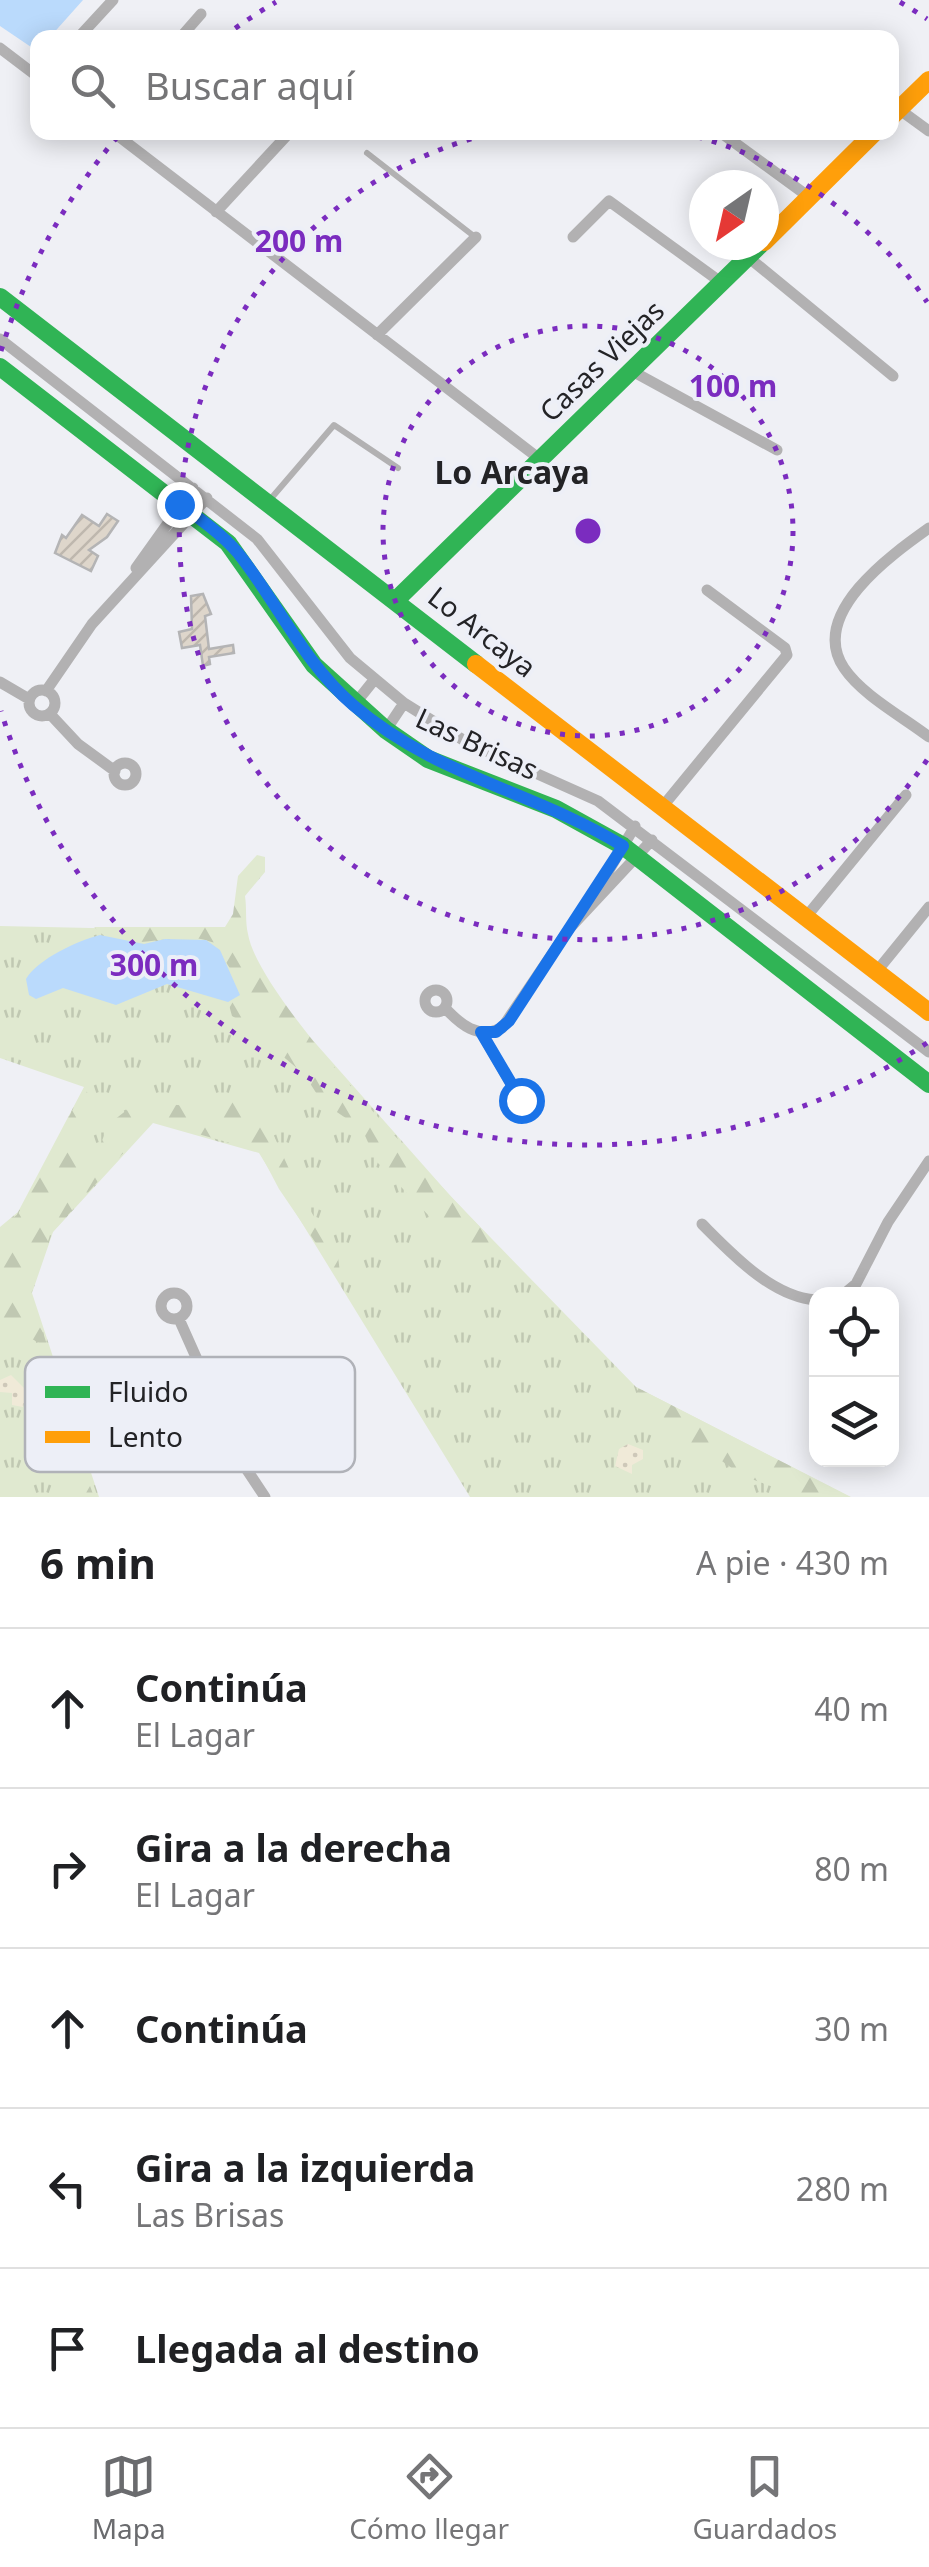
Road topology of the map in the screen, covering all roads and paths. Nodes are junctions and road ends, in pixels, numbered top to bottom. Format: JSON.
{"nodes":[{"id":1,"x":113,"y":0,"type":"edge"},
{"id":2,"x":201,"y":14,"type":"dead end"},
{"id":3,"x":85,"y":30,"type":"edge"},
{"id":4,"x":187,"y":30,"type":"edge"},
{"id":5,"x":0,"y":48,"type":"edge"},
{"id":6,"x":30,"y":71,"type":"edge"},
{"id":7,"x":929,"y":80,"type":"edge"},
{"id":8,"x":899,"y":106,"type":"edge"},
{"id":9,"x":899,"y":113,"type":"edge"},
{"id":10,"x":929,"y":130,"type":"edge"},
{"id":11,"x":123,"y":140,"type":"edge"},
{"id":12,"x":283,"y":140,"type":"edge"},
{"id":13,"x":731,"y":140,"type":"edge"},
{"id":14,"x":867,"y":140,"type":"edge"},
{"id":15,"x":367,"y":153,"type":"dead end"},
{"id":16,"x":809,"y":197,"type":"junction"},
{"id":17,"x":216,"y":212,"type":"junction"},
{"id":18,"x":779,"y":227,"type":"edge"},
{"id":19,"x":476,"y":237,"type":"joint"},
{"id":20,"x":573,"y":237,"type":"dead end"},
{"id":21,"x":746,"y":260,"type":"edge"},
{"id":22,"x":771,"y":260,"type":"edge"},
{"id":23,"x":722,"y":283,"type":"junction"},
{"id":24,"x":0,"y":298,"type":"edge"},
{"id":25,"x":377,"y":334,"type":"junction"},
{"id":26,"x":0,"y":339,"type":"edge"},
{"id":27,"x":0,"y":367,"type":"edge"},
{"id":28,"x":632,"y":371,"type":"junction"},
{"id":29,"x":893,"y":376,"type":"dead end"},
{"id":30,"x":778,"y":450,"type":"dead end"},
{"id":31,"x":541,"y":460,"type":"junction"},
{"id":32,"x":398,"y":468,"type":"dead end"},
{"id":33,"x":193,"y":488,"type":"junction"},
{"id":34,"x":208,"y":498,"type":"junction"},
{"id":35,"x":267,"y":504,"type":"junction"},
{"id":36,"x":187,"y":509,"type":"junction"},
{"id":37,"x":929,"y":528,"type":"edge"},
{"id":38,"x":129,"y":580,"type":"junction"},
{"id":39,"x":706,"y":590,"type":"dead end"},
{"id":40,"x":396,"y":600,"type":"junction"},
{"id":41,"x":374,"y":680,"type":"junction"},
{"id":42,"x":0,"y":682,"type":"edge"},
{"id":43,"x":46,"y":691,"type":"junction"},
{"id":44,"x":29,"y":698,"type":"junction"},
{"id":45,"x":404,"y":703,"type":"junction"},
{"id":46,"x":354,"y":705,"type":"junction"},
{"id":47,"x":50,"y":714,"type":"junction"},
{"id":48,"x":386,"y":730,"type":"junction"},
{"id":49,"x":929,"y":737,"type":"edge"},
{"id":50,"x":115,"y":772,"type":"dead end"},
{"id":51,"x":906,"y":796,"type":"dead end"},
{"id":52,"x":663,"y":806,"type":"junction"},
{"id":53,"x":635,"y":826,"type":"junction"},
{"id":54,"x":652,"y":840,"type":"junction"},
{"id":55,"x":630,"y":852,"type":"junction"},
{"id":56,"x":587,"y":907,"type":"junction"},
{"id":57,"x":929,"y":907,"type":"edge"},
{"id":58,"x":806,"y":917,"type":"junction"},
{"id":59,"x":877,"y":971,"type":"junction"},
{"id":60,"x":444,"y":1008,"type":"dead end"},
{"id":61,"x":929,"y":1012,"type":"edge"},
{"id":62,"x":481,"y":1032,"type":"junction"},
{"id":63,"x":929,"y":1052,"type":"edge"},
{"id":64,"x":929,"y":1084,"type":"edge"},
{"id":65,"x":521,"y":1100,"type":"dead end"},
{"id":66,"x":929,"y":1161,"type":"edge"},
{"id":67,"x":925,"y":1173,"type":"edge"},
{"id":68,"x":702,"y":1224,"type":"dead end"},
{"id":69,"x":852,"y":1287,"type":"edge"},
{"id":70,"x":809,"y":1299,"type":"edge"},
{"id":71,"x":179,"y":1319,"type":"dead end"},
{"id":72,"x":196,"y":1357,"type":"edge"},
{"id":73,"x":248,"y":1472,"type":"edge"},
{"id":74,"x":265,"y":1497,"type":"edge"}],
"edges":[{"from":1,"to":3,"type":"street"},
{"from":2,"to":4,"type":"street"},
{"from":5,"to":6,"type":"street"},
{"from":7,"to":8,"type":"street"},
{"from":9,"to":10,"type":"street"},
{"from":11,"to":17,"type":"street"},
{"from":12,"to":17,"type":"street"},
{"from":13,"to":16,"type":"street"},
{"from":14,"to":16,"type":"street","name":"Casas Viejas"},
{"from":15,"to":19,"type":"lane"},
{"from":16,"to":18,"type":"street","name":"Casas Viejas"},
{"from":17,"to":25,"type":"street"},
{"from":19,"to":25,"type":"street"},
{"from":20,"to":23,"type":"street"},
{"from":21,"to":23,"type":"street","name":"Casas Viejas"},
{"from":22,"to":29,"type":"street"},
{"from":23,"to":28,"type":"street","name":"Casas Viejas"},
{"from":24,"to":35,"type":"street","name":"Lo Arcaya"},
{"from":25,"to":31,"type":"street"},
{"from":26,"to":33,"type":"street","name":"Las Brisas"},
{"from":27,"to":36,"type":"street","name":"Las Brisas"},
{"from":28,"to":30,"type":"street"},
{"from":28,"to":31,"type":"street","name":"Casas Viejas"},
{"from":31,"to":40,"type":"street","name":"Casas Viejas"},
{"from":32,"to":35,"type":"lane"},
{"from":33,"to":34,"type":"street","name":"Las Brisas"},
{"from":33,"to":36,"type":"street"},
{"from":34,"to":36,"type":"street"},
{"from":34,"to":41,"type":"street","name":"Las Brisas"},
{"from":35,"to":40,"type":"street","name":"Lo Arcaya"},
{"from":36,"to":38,"type":"street"},
{"from":36,"to":38,"type":"street"},
{"from":36,"to":46,"type":"street","name":"Las Brisas"},
{"from":37,"to":49,"type":"street"},
{"from":38,"to":43,"type":"street"},
{"from":39,"to":52,"type":"street"},
{"from":40,"to":52,"type":"street","name":"Lo Arcaya"},
{"from":41,"to":45,"type":"street","name":"Las Brisas"},
{"from":41,"to":46,"type":"street"},
{"from":42,"to":44,"type":"street"},
{"from":43,"to":44,"type":"street"},
{"from":43,"to":47,"type":"street"},
{"from":44,"to":47,"type":"street"},
{"from":45,"to":48,"type":"street"},
{"from":45,"to":53,"type":"street","name":"Las Brisas"},
{"from":46,"to":48,"type":"street","name":"Las Brisas"},
{"from":47,"to":50,"type":"street"},
{"from":48,"to":55,"type":"street","name":"Las Brisas"},
{"from":51,"to":58,"type":"street"},
{"from":52,"to":58,"type":"street","name":"Lo Arcaya"},
{"from":53,"to":54,"type":"street","name":"Las Brisas"},
{"from":53,"to":55,"type":"street"},
{"from":54,"to":55,"type":"street"},
{"from":54,"to":63,"type":"street","name":"Las Brisas"},
{"from":55,"to":56,"type":"street"},
{"from":55,"to":56,"type":"street"},
{"from":55,"to":64,"type":"street","name":"Las Brisas"},
{"from":56,"to":62,"type":"street"},
{"from":57,"to":59,"type":"street"},
{"from":58,"to":59,"type":"street","name":"Lo Arcaya"},
{"from":59,"to":61,"type":"street","name":"Lo Arcaya"},
{"from":60,"to":62,"type":"street"},
{"from":62,"to":65,"type":"street"},
{"from":66,"to":67,"type":"street"},
{"from":67,"to":69,"type":"street"},
{"from":68,"to":70,"type":"street"},
{"from":71,"to":72,"type":"street"},
{"from":73,"to":74,"type":"street"}]}
